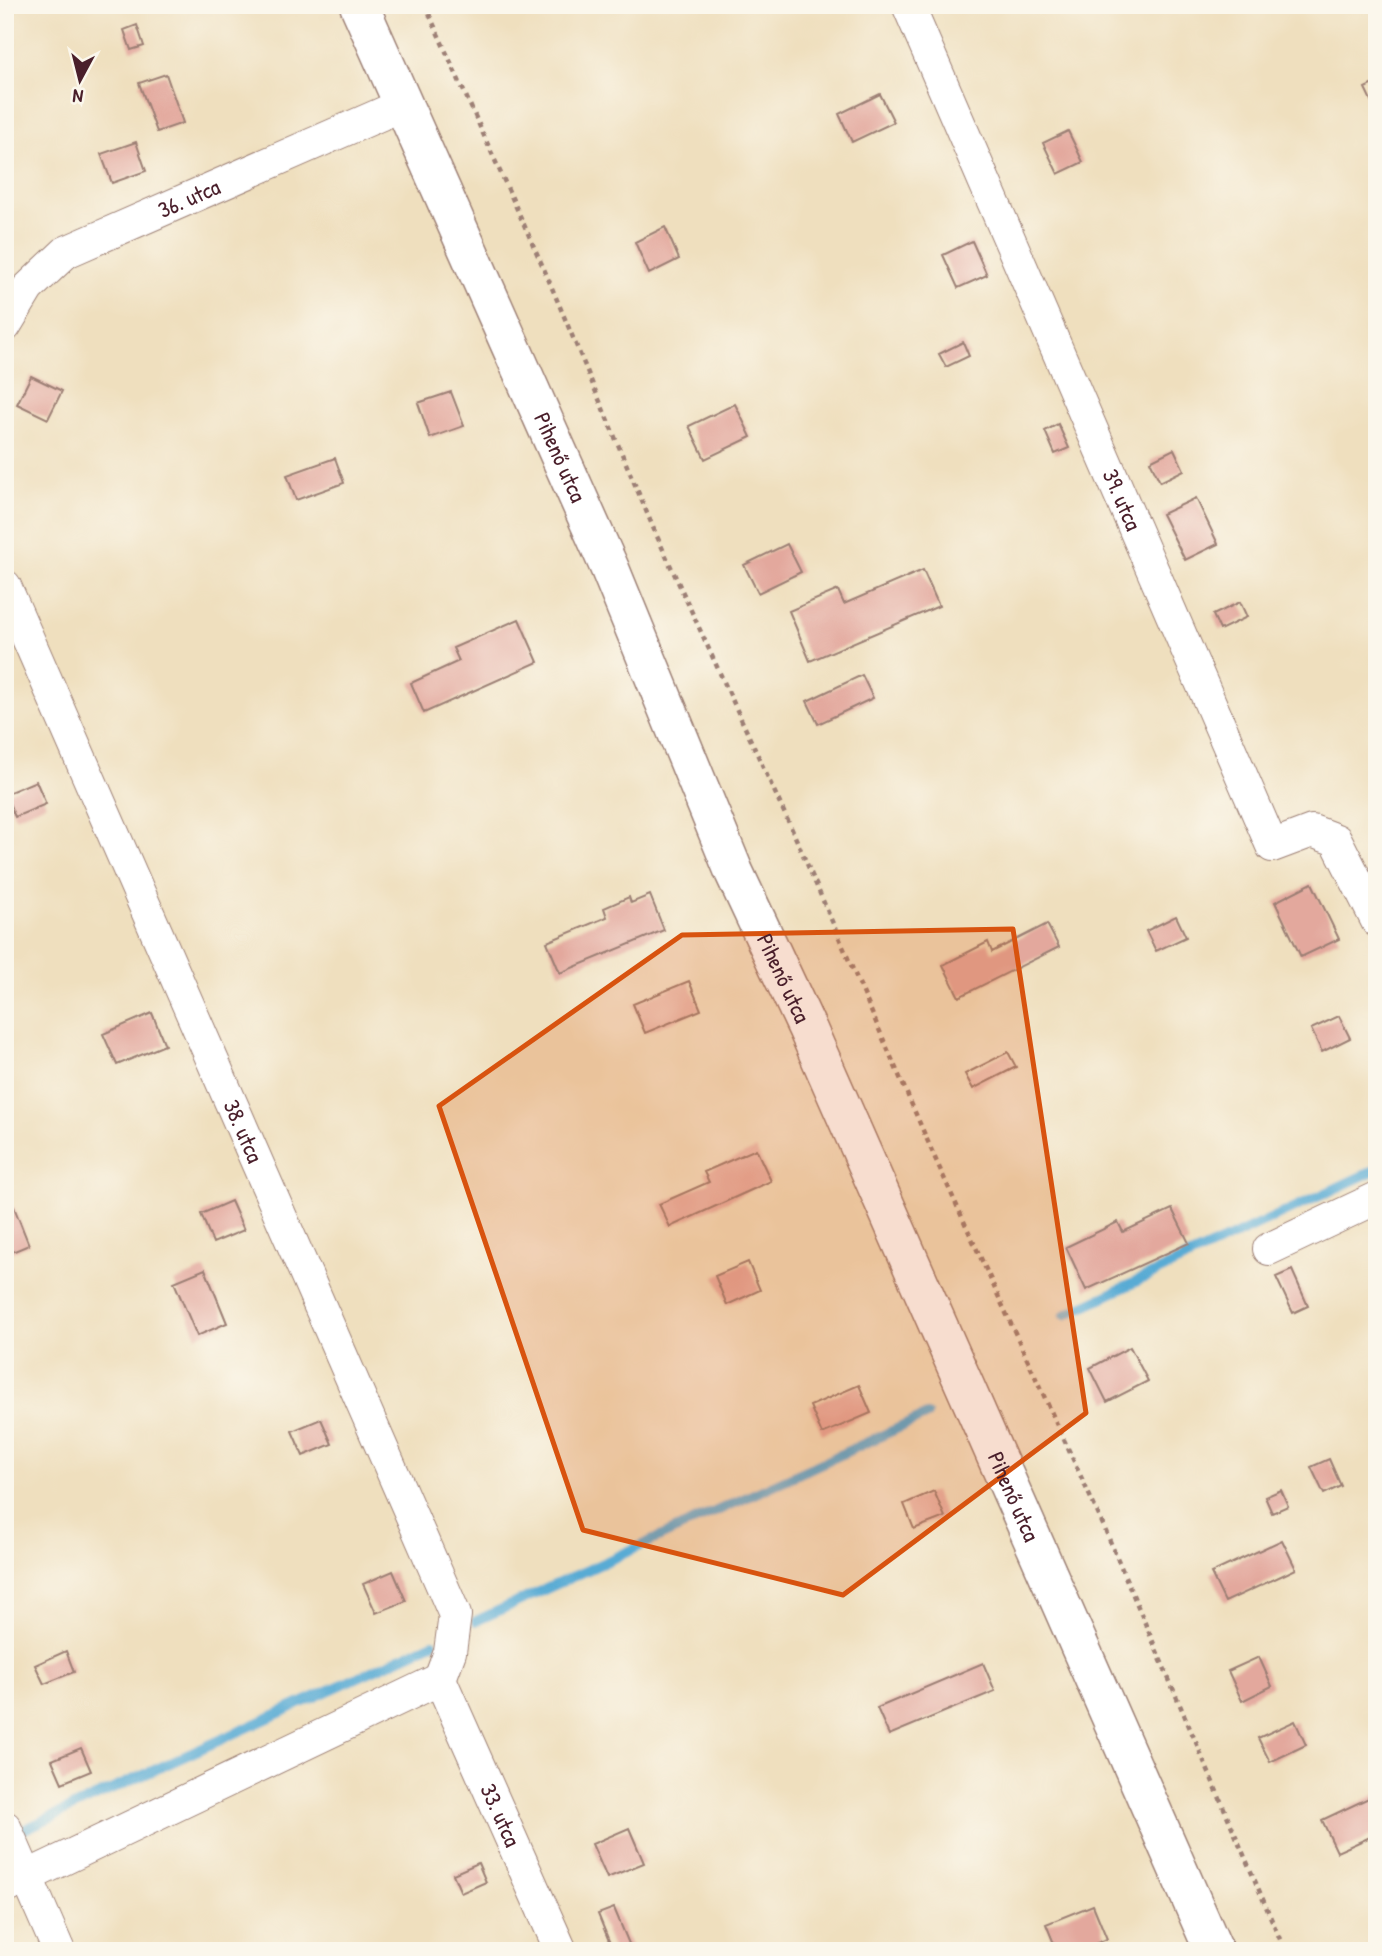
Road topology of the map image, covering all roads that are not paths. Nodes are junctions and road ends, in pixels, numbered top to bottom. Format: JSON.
{"nodes":[{"id":1,"x":359,"y":5,"type":"edge"},
{"id":2,"x":908,"y":5,"type":"edge"},
{"id":3,"x":402,"y":105,"type":"junction"},
{"id":4,"x":5,"y":326,"type":"edge"},
{"id":5,"x":5,"y":586,"type":"edge"},
{"id":6,"x":1377,"y":921,"type":"edge"},
{"id":7,"x":1377,"y":1198,"type":"edge"},
{"id":8,"x":1269,"y":1249,"type":"dead end"},
{"id":9,"x":440,"y":1679,"type":"junction"},
{"id":10,"x":5,"y":1827,"type":"edge"},
{"id":11,"x":16,"y":1882,"type":"edge"},
{"id":12,"x":59,"y":1951,"type":"edge"},
{"id":13,"x":561,"y":1951,"type":"edge"},
{"id":14,"x":1214,"y":1951,"type":"edge"}],
"edges":[{"from":1,"to":3,"type":"street","name":"Pihenő utca"},
{"from":2,"to":6,"type":"street","name":"39. utca"},
{"from":3,"to":4,"type":"street","name":"36. utca"},
{"from":3,"to":14,"type":"street","name":"Pihenő utca"},
{"from":5,"to":9,"type":"street","name":"38. utca"},
{"from":7,"to":8,"type":"street"},
{"from":9,"to":11,"type":"street"},
{"from":9,"to":13,"type":"street","name":"33. utca"},
{"from":10,"to":11,"type":"street"},
{"from":11,"to":12,"type":"street"}]}
